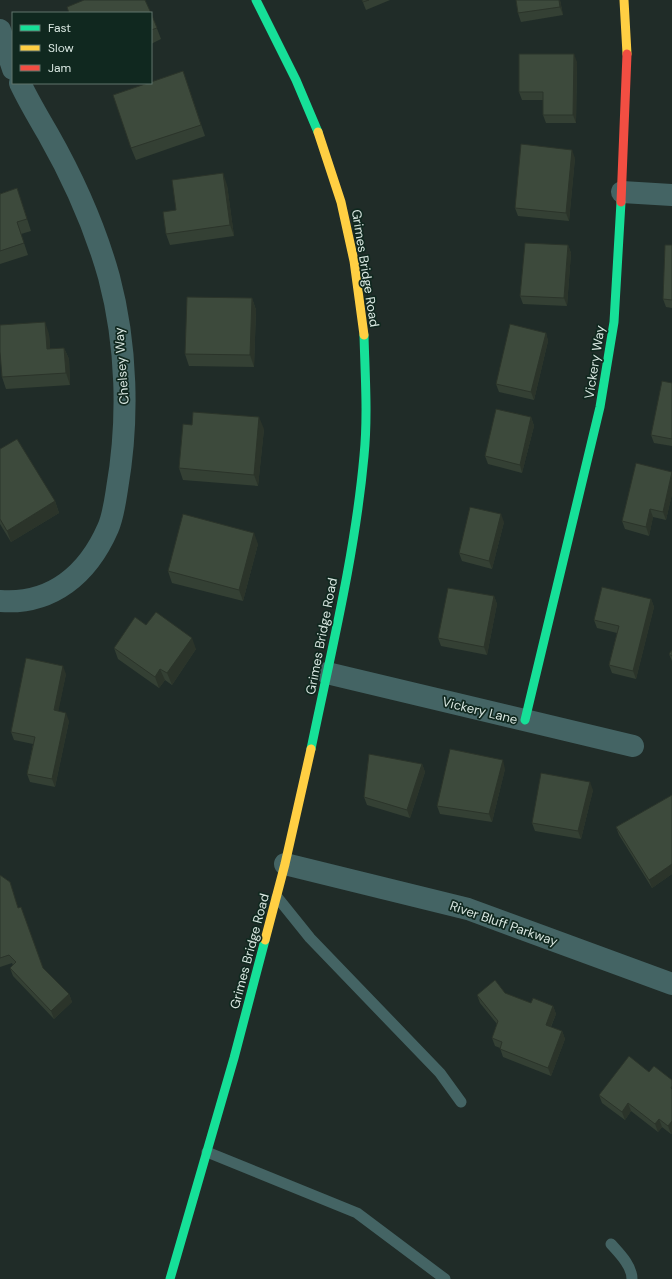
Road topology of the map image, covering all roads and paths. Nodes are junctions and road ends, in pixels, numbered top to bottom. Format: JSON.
{"nodes":[{"id":1,"x":256,"y":0,"type":"edge"},
{"id":2,"x":624,"y":0,"type":"edge"},
{"id":3,"x":0,"y":30,"type":"edge"},
{"id":4,"x":12,"y":66,"type":"edge"},
{"id":5,"x":21,"y":84,"type":"edge"},
{"id":6,"x":622,"y":192,"type":"junction"},
{"id":7,"x":672,"y":195,"type":"edge"},
{"id":8,"x":0,"y":601,"type":"edge"},
{"id":9,"x":327,"y":673,"type":"junction"},
{"id":10,"x":525,"y":720,"type":"junction"},
{"id":11,"x":633,"y":746,"type":"dead end"},
{"id":12,"x":285,"y":864,"type":"junction"},
{"id":13,"x":277,"y":897,"type":"junction"},
{"id":14,"x":672,"y":984,"type":"edge"},
{"id":15,"x":461,"y":1102,"type":"dead end"},
{"id":16,"x":207,"y":1152,"type":"junction"},
{"id":17,"x":612,"y":1244,"type":"dead end"},
{"id":18,"x":170,"y":1279,"type":"edge"},
{"id":19,"x":445,"y":1279,"type":"edge"},
{"id":20,"x":632,"y":1279,"type":"edge"}],
"edges":[{"from":1,"to":9,"type":"street","name":"Grimes Bridge Road"},
{"from":2,"to":6,"type":"street","name":"Vickery Way"},
{"from":3,"to":4,"type":"street"},
{"from":5,"to":8,"type":"street","name":"Chelsey Way"},
{"from":6,"to":7,"type":"street"},
{"from":6,"to":10,"type":"street","name":"Vickery Way"},
{"from":9,"to":10,"type":"street","name":"Vickery Lane"},
{"from":9,"to":12,"type":"street","name":"Grimes Bridge Road"},
{"from":10,"to":11,"type":"street","name":"Vickery Lane"},
{"from":12,"to":13,"type":"street","name":"Grimes Bridge Road"},
{"from":12,"to":14,"type":"street","name":"River Bluff Parkway"},
{"from":13,"to":15,"type":"lane"},
{"from":13,"to":16,"type":"street","name":"Grimes Bridge Road"},
{"from":16,"to":18,"type":"street","name":"Grimes Bridge Road"},
{"from":16,"to":19,"type":"lane"},
{"from":17,"to":20,"type":"lane"}]}
